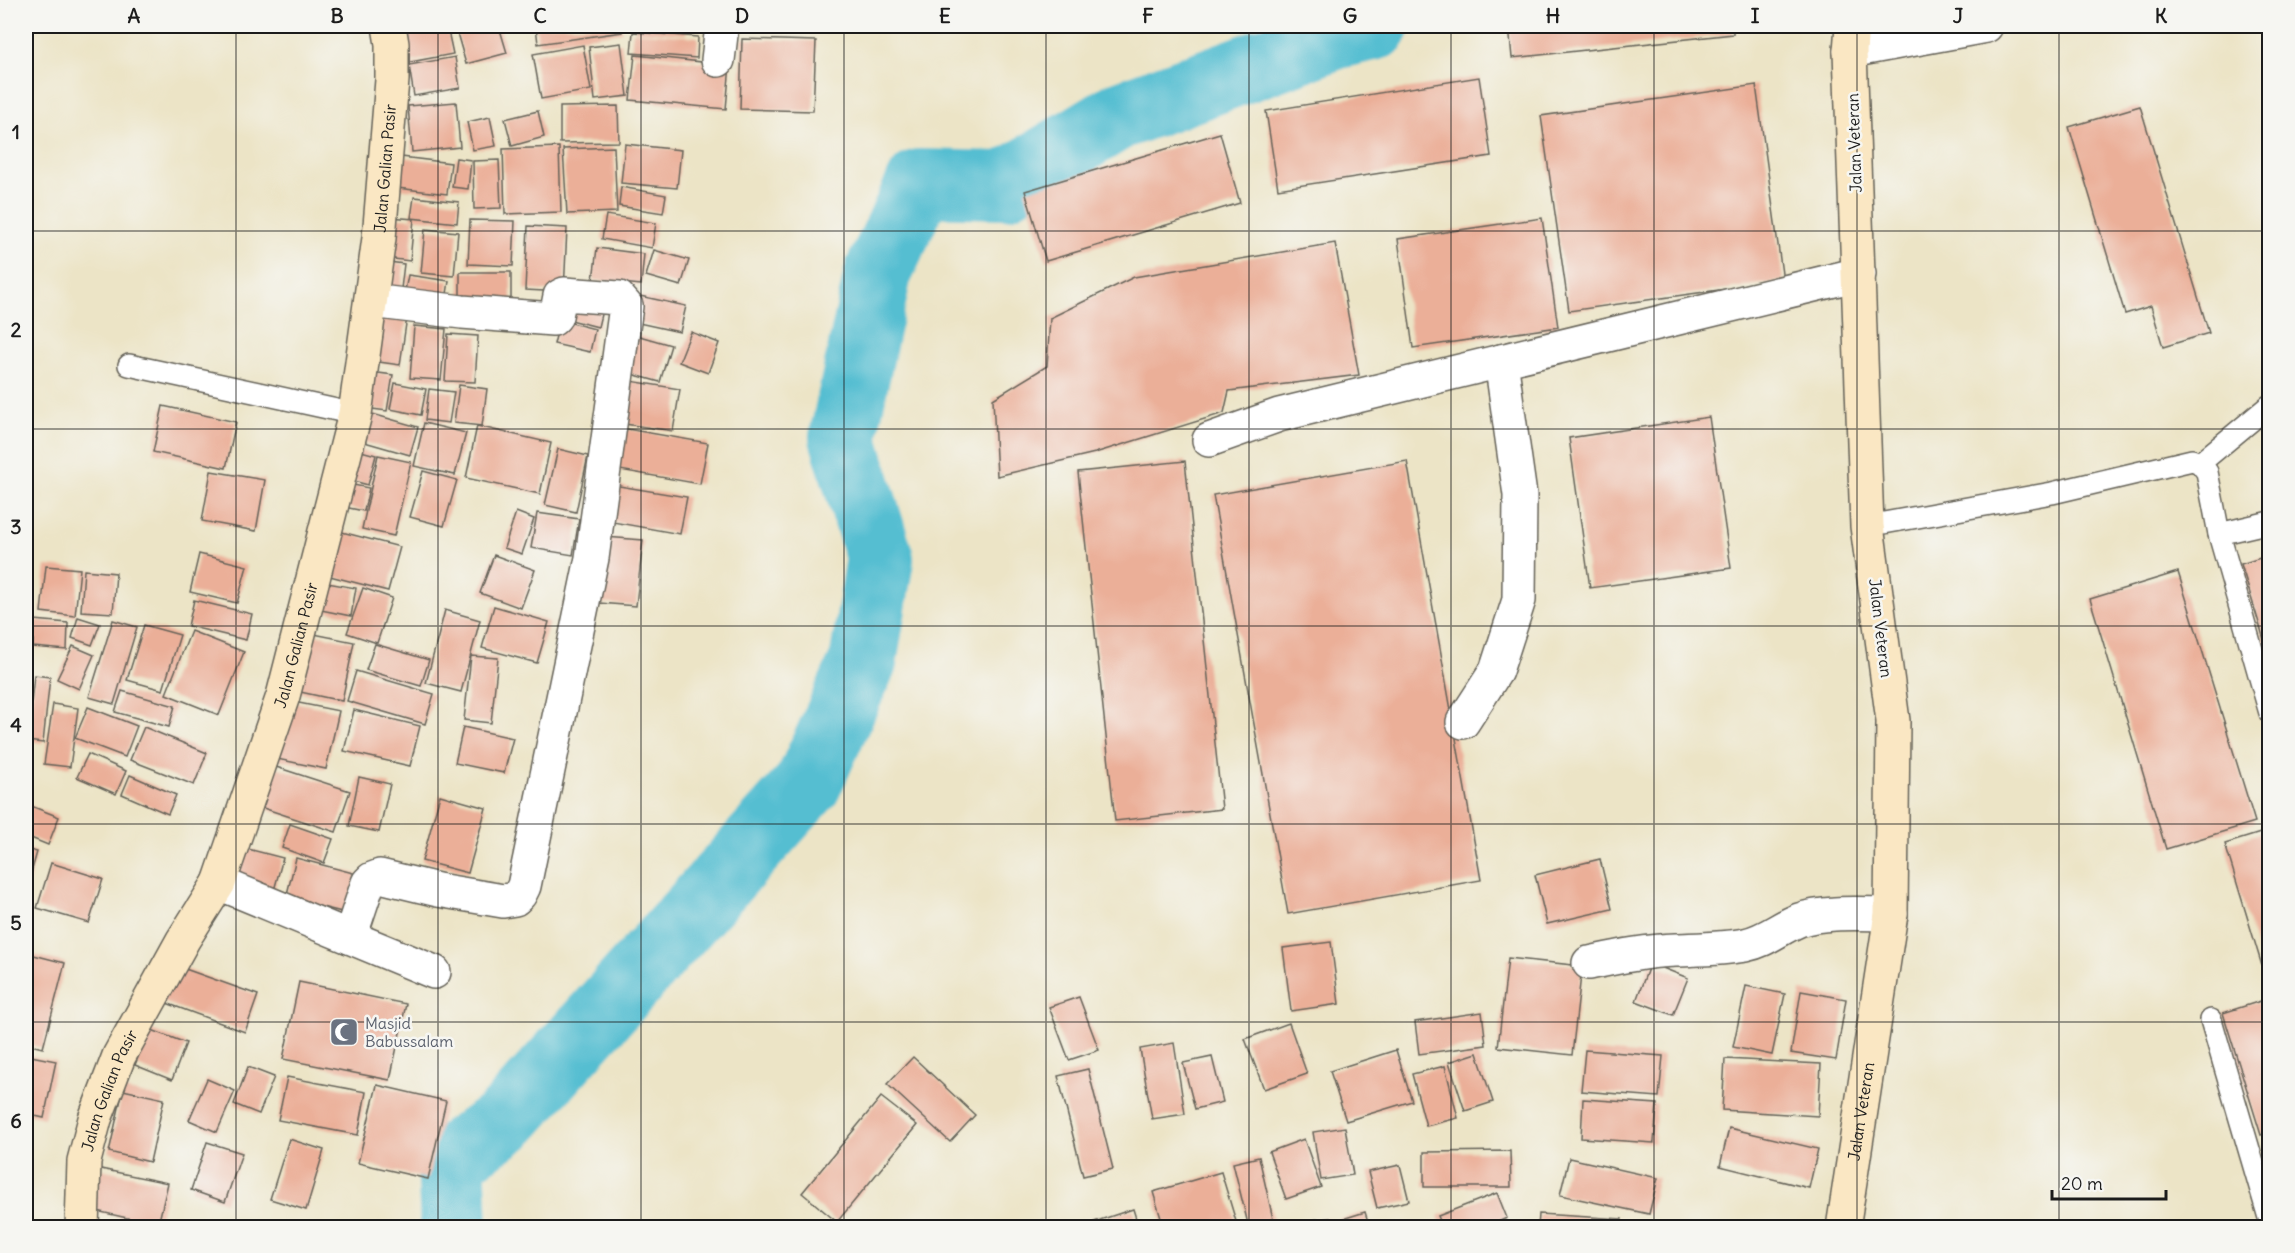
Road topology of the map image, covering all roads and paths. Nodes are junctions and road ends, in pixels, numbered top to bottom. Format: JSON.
{"nodes":[{"id":1,"x":389,"y":26,"type":"edge"},
{"id":2,"x":722,"y":26,"type":"edge"},
{"id":3,"x":1986,"y":26,"type":"edge"},
{"id":4,"x":1851,"y":38,"type":"edge"},
{"id":5,"x":718,"y":60,"type":"dead end"},
{"id":6,"x":1859,"y":274,"type":"junction"},
{"id":7,"x":370,"y":301,"type":"junction"},
{"id":8,"x":1501,"y":361,"type":"junction"},
{"id":9,"x":129,"y":365,"type":"dead end"},
{"id":10,"x":2270,"y":405,"type":"edge"},
{"id":11,"x":355,"y":414,"type":"junction"},
{"id":12,"x":1209,"y":440,"type":"dead end"},
{"id":13,"x":2200,"y":463,"type":"junction"},
{"id":14,"x":2270,"y":522,"type":"edge"},
{"id":15,"x":1867,"y":526,"type":"junction"},
{"id":16,"x":2219,"y":534,"type":"junction"},
{"id":17,"x":2270,"y":712,"type":"edge"},
{"id":18,"x":1463,"y":722,"type":"dead end"},
{"id":19,"x":219,"y":883,"type":"junction"},
{"id":20,"x":1891,"y":914,"type":"junction"},
{"id":21,"x":350,"y":937,"type":"junction"},
{"id":22,"x":1589,"y":963,"type":"dead end"},
{"id":23,"x":434,"y":972,"type":"dead end"},
{"id":24,"x":2211,"y":1020,"type":"dead end"},
{"id":25,"x":2270,"y":1221,"type":"edge"},
{"id":26,"x":82,"y":1227,"type":"edge"},
{"id":27,"x":1843,"y":1227,"type":"edge"}],
"edges":[{"from":1,"to":7,"type":"street","name":"Jalan Galian Pasir"},
{"from":2,"to":5,"type":"street"},
{"from":3,"to":4,"type":"street"},
{"from":4,"to":6,"type":"street","name":"Jalan Veteran"},
{"from":6,"to":8,"type":"street"},
{"from":6,"to":15,"type":"street","name":"Jalan Veteran"},
{"from":7,"to":11,"type":"street","name":"Jalan Galian Pasir"},
{"from":7,"to":21,"type":"street"},
{"from":8,"to":12,"type":"street"},
{"from":8,"to":18,"type":"street"},
{"from":9,"to":11,"type":"lane"},
{"from":10,"to":13,"type":"lane"},
{"from":11,"to":19,"type":"street","name":"Jalan Galian Pasir"},
{"from":13,"to":15,"type":"lane"},
{"from":13,"to":16,"type":"lane"},
{"from":14,"to":16,"type":"lane"},
{"from":15,"to":20,"type":"street","name":"Jalan Veteran"},
{"from":16,"to":17,"type":"lane"},
{"from":19,"to":21,"type":"street"},
{"from":19,"to":26,"type":"street","name":"Jalan Galian Pasir"},
{"from":20,"to":22,"type":"street"},
{"from":20,"to":27,"type":"street","name":"Jalan Veteran"},
{"from":21,"to":23,"type":"street"},
{"from":24,"to":25,"type":"lane"}]}
